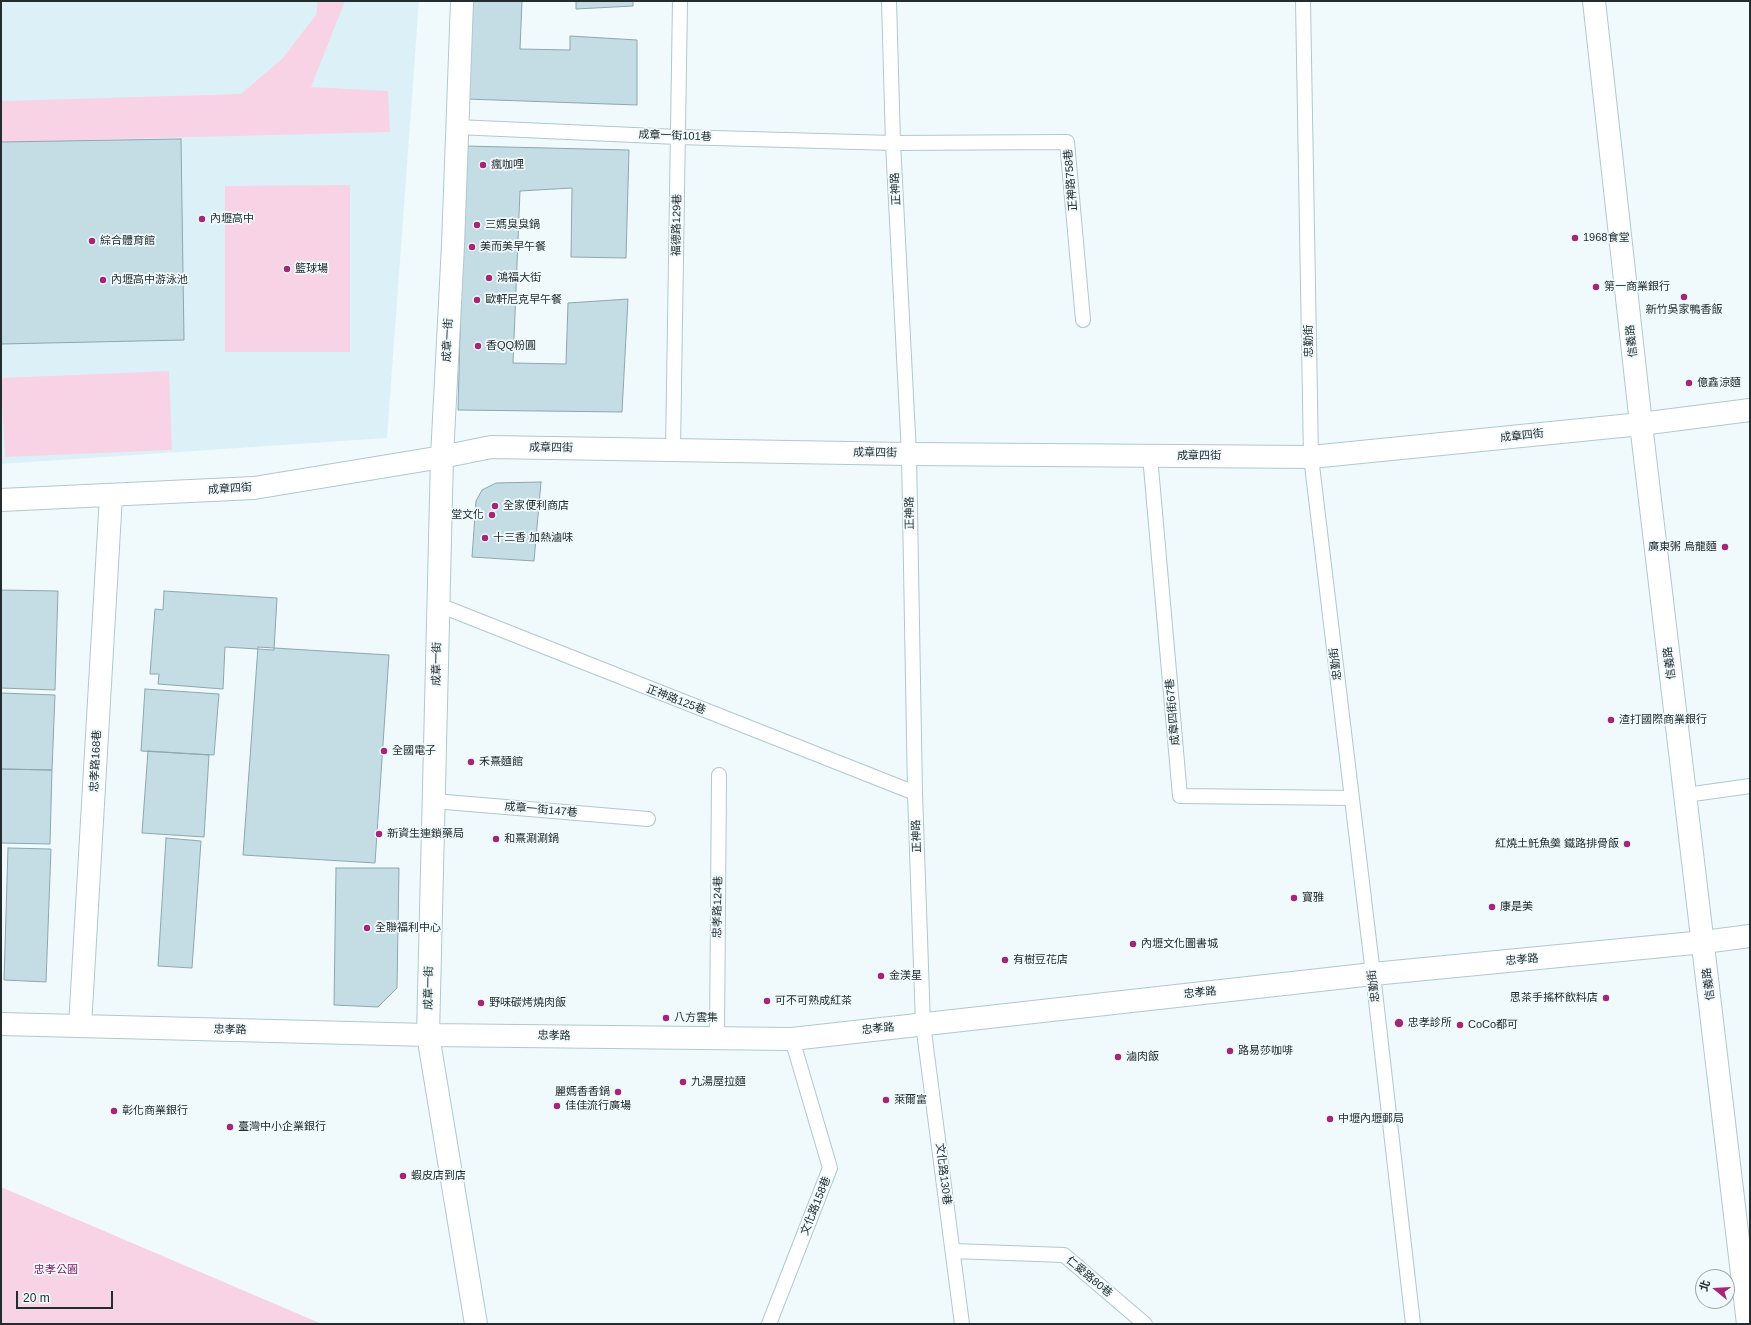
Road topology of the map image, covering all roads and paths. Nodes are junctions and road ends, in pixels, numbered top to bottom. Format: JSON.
{"nodes":[{"id":1,"x":462,"y":1,"type":"edge"},
{"id":2,"x":680,"y":1,"type":"edge"},
{"id":3,"x":889,"y":1,"type":"edge"},
{"id":4,"x":1303,"y":1,"type":"edge"},
{"id":5,"x":1594,"y":1,"type":"edge"},
{"id":6,"x":457,"y":127,"type":"junction"},
{"id":7,"x":678,"y":137,"type":"junction"},
{"id":8,"x":893,"y":143,"type":"junction"},
{"id":9,"x":1083,"y":320,"type":"dead end"},
{"id":10,"x":1750,"y":410,"type":"edge"},
{"id":11,"x":1641,"y":424,"type":"junction"},
{"id":12,"x":673,"y":450,"type":"junction"},
{"id":13,"x":909,"y":454,"type":"junction"},
{"id":14,"x":1150,"y":456,"type":"junction"},
{"id":15,"x":442,"y":457,"type":"junction"},
{"id":16,"x":1311,"y":457,"type":"junction"},
{"id":17,"x":111,"y":496,"type":"junction"},
{"id":18,"x":1,"y":500,"type":"edge"},
{"id":19,"x":439,"y":605,"type":"junction"},
{"id":20,"x":719,"y":775,"type":"dead end"},
{"id":21,"x":1750,"y":786,"type":"edge"},
{"id":22,"x":915,"y":793,"type":"junction"},
{"id":23,"x":1686,"y":795,"type":"junction"},
{"id":24,"x":1352,"y":798,"type":"junction"},
{"id":25,"x":434,"y":801,"type":"junction"},
{"id":26,"x":648,"y":819,"type":"dead end"},
{"id":27,"x":1750,"y":936,"type":"edge"},
{"id":28,"x":1704,"y":942,"type":"junction"},
{"id":29,"x":1373,"y":974,"type":"junction"},
{"id":30,"x":1,"y":1024,"type":"edge"},
{"id":31,"x":923,"y":1024,"type":"junction"},
{"id":32,"x":80,"y":1026,"type":"junction"},
{"id":33,"x":428,"y":1035,"type":"junction"},
{"id":34,"x":717,"y":1038,"type":"junction"},
{"id":35,"x":792,"y":1039,"type":"junction"},
{"id":36,"x":953,"y":1250,"type":"junction"},
{"id":37,"x":476,"y":1324,"type":"edge"},
{"id":38,"x":769,"y":1324,"type":"edge"},
{"id":39,"x":962,"y":1324,"type":"edge"},
{"id":40,"x":1145,"y":1324,"type":"edge"},
{"id":41,"x":1413,"y":1324,"type":"edge"},
{"id":42,"x":1748,"y":1324,"type":"edge"}],
"edges":[{"from":1,"to":6,"type":"street","name":"成章一街"},
{"from":2,"to":7,"type":"lane","name":"福德路129巷"},
{"from":3,"to":8,"type":"lane","name":"正神路"},
{"from":4,"to":16,"type":"lane","name":"忠勤街"},
{"from":5,"to":11,"type":"street","name":"信義路"},
{"from":6,"to":7,"type":"lane","name":"成章一街101巷"},
{"from":6,"to":15,"type":"street","name":"成章一街"},
{"from":7,"to":8,"type":"lane","name":"成章一街101巷"},
{"from":7,"to":12,"type":"lane","name":"福德路129巷"},
{"from":8,"to":9,"type":"lane","name":"正神路758巷"},
{"from":8,"to":13,"type":"lane","name":"正神路"},
{"from":10,"to":11,"type":"street","name":"成章四街"},
{"from":11,"to":16,"type":"street","name":"成章四街"},
{"from":11,"to":23,"type":"street","name":"信義路"},
{"from":12,"to":13,"type":"street","name":"成章四街"},
{"from":12,"to":15,"type":"street","name":"成章四街"},
{"from":13,"to":14,"type":"street","name":"成章四街"},
{"from":13,"to":22,"type":"lane","name":"正神路"},
{"from":14,"to":16,"type":"street","name":"成章四街"},
{"from":14,"to":24,"type":"lane","name":"成章四街67巷"},
{"from":15,"to":17,"type":"street","name":"成章四街"},
{"from":15,"to":19,"type":"street","name":"成章一街"},
{"from":16,"to":24,"type":"lane","name":"忠勤街"},
{"from":17,"to":18,"type":"street","name":"成章四街"},
{"from":17,"to":32,"type":"street","name":"忠孝路168巷"},
{"from":19,"to":22,"type":"lane","name":"正神路125巷"},
{"from":19,"to":25,"type":"street","name":"成章一街"},
{"from":20,"to":34,"type":"lane","name":"忠孝路124巷"},
{"from":21,"to":23,"type":"lane"},
{"from":22,"to":31,"type":"lane","name":"正神路"},
{"from":23,"to":28,"type":"street","name":"信義路"},
{"from":24,"to":29,"type":"lane","name":"忠勤街"},
{"from":25,"to":26,"type":"lane","name":"成章一街147巷"},
{"from":25,"to":33,"type":"street","name":"成章一街"},
{"from":27,"to":28,"type":"street","name":"忠孝路"},
{"from":28,"to":29,"type":"street","name":"忠孝路"},
{"from":28,"to":42,"type":"street","name":"信義路"},
{"from":29,"to":31,"type":"street","name":"忠孝路"},
{"from":29,"to":41,"type":"lane","name":"忠勤街"},
{"from":30,"to":32,"type":"street","name":"忠孝路"},
{"from":31,"to":35,"type":"street","name":"忠孝路"},
{"from":31,"to":36,"type":"lane","name":"文化路130巷"},
{"from":32,"to":33,"type":"street","name":"忠孝路"},
{"from":33,"to":34,"type":"street","name":"忠孝路"},
{"from":33,"to":37,"type":"street","name":"成章一街"},
{"from":34,"to":35,"type":"street","name":"忠孝路"},
{"from":35,"to":38,"type":"lane","name":"文化路158巷"},
{"from":36,"to":39,"type":"lane","name":"文化路130巷"},
{"from":36,"to":40,"type":"lane","name":"仁愛路80巷"}]}
